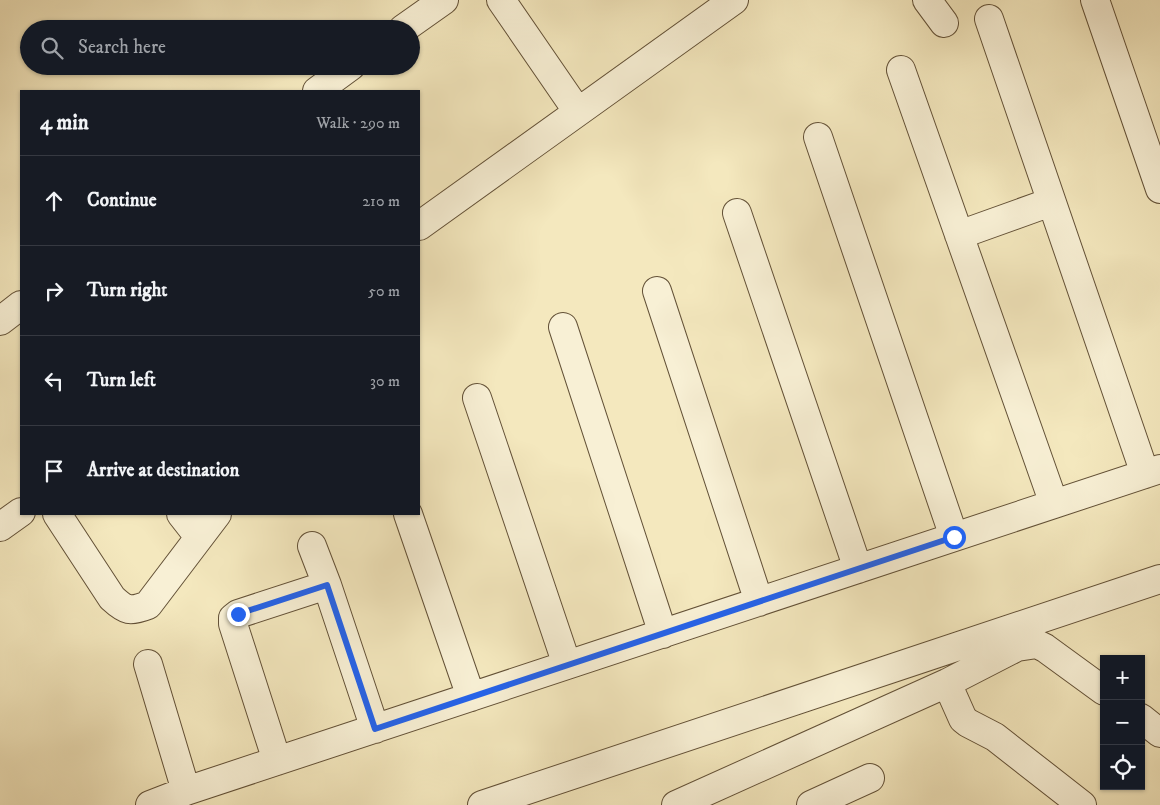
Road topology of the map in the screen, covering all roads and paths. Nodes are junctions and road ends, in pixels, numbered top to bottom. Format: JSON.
{"nodes":[{"id":1,"x":444,"y":0,"type":"edge"},
{"id":2,"x":501,"y":0,"type":"edge"},
{"id":3,"x":734,"y":0,"type":"edge"},
{"id":4,"x":927,"y":0,"type":"edge"},
{"id":5,"x":1095,"y":0,"type":"edge"},
{"id":6,"x":988,"y":19,"type":"dead end"},
{"id":7,"x":416,"y":20,"type":"edge"},
{"id":8,"x":944,"y":23,"type":"dead end"},
{"id":9,"x":901,"y":70,"type":"dead end"},
{"id":10,"x":338,"y":75,"type":"edge"},
{"id":11,"x":317,"y":90,"type":"edge"},
{"id":12,"x":578,"y":112,"type":"junction"},
{"id":13,"x":818,"y":137,"type":"dead end"},
{"id":14,"x":1160,"y":189,"type":"edge"},
{"id":15,"x":1051,"y":202,"type":"junction"},
{"id":16,"x":737,"y":213,"type":"dead end"},
{"id":17,"x":420,"y":225,"type":"edge"},
{"id":18,"x":959,"y":235,"type":"junction"},
{"id":19,"x":656,"y":291,"type":"dead end"},
{"id":20,"x":20,"y":306,"type":"edge"},
{"id":21,"x":0,"y":321,"type":"edge"},
{"id":22,"x":563,"y":327,"type":"dead end"},
{"id":23,"x":477,"y":398,"type":"dead end"},
{"id":24,"x":1152,"y":472,"type":"edge"},
{"id":25,"x":1054,"y":504,"type":"junction"},
{"id":26,"x":20,"y":513,"type":"edge"},
{"id":27,"x":58,"y":515,"type":"edge"},
{"id":28,"x":182,"y":515,"type":"edge"},
{"id":29,"x":216,"y":515,"type":"edge"},
{"id":30,"x":408,"y":515,"type":"edge"},
{"id":31,"x":0,"y":527,"type":"edge"},
{"id":32,"x":199,"y":537,"type":"junction"},
{"id":33,"x":954,"y":537,"type":"junction"},
{"id":34,"x":312,"y":546,"type":"dead end"},
{"id":35,"x":858,"y":569,"type":"junction"},
{"id":36,"x":327,"y":585,"type":"junction"},
{"id":37,"x":1155,"y":586,"type":"edge"},
{"id":38,"x":759,"y":602,"type":"junction"},
{"id":39,"x":663,"y":634,"type":"junction"},
{"id":40,"x":148,"y":664,"type":"dead end"},
{"id":41,"x":567,"y":665,"type":"junction"},
{"id":42,"x":947,"y":683,"type":"junction"},
{"id":43,"x":1100,"y":688,"type":"edge"},
{"id":44,"x":471,"y":697,"type":"junction"},
{"id":45,"x":1145,"y":721,"type":"edge"},
{"id":46,"x":375,"y":729,"type":"junction"},
{"id":47,"x":1160,"y":733,"type":"edge"},
{"id":48,"x":277,"y":761,"type":"junction"},
{"id":49,"x":870,"y":778,"type":"dead end"},
{"id":50,"x":186,"y":791,"type":"junction"},
{"id":51,"x":150,"y":805,"type":"edge"},
{"id":52,"x":482,"y":805,"type":"edge"},
{"id":53,"x":676,"y":805,"type":"edge"},
{"id":54,"x":812,"y":805,"type":"edge"},
{"id":55,"x":1082,"y":805,"type":"edge"}],
"edges":[{"from":1,"to":7,"type":"street"},
{"from":2,"to":12,"type":"street"},
{"from":3,"to":12,"type":"street"},
{"from":4,"to":8,"type":"street"},
{"from":5,"to":14,"type":"street"},
{"from":6,"to":15,"type":"street"},
{"from":9,"to":18,"type":"street"},
{"from":10,"to":11,"type":"street"},
{"from":12,"to":17,"type":"street"},
{"from":13,"to":33,"type":"street"},
{"from":15,"to":18,"type":"street"},
{"from":15,"to":24,"type":"street"},
{"from":16,"to":35,"type":"street"},
{"from":18,"to":25,"type":"street"},
{"from":19,"to":38,"type":"street"},
{"from":20,"to":21,"type":"street"},
{"from":22,"to":39,"type":"street"},
{"from":23,"to":41,"type":"street"},
{"from":24,"to":25,"type":"street"},
{"from":25,"to":33,"type":"street"},
{"from":26,"to":31,"type":"street"},
{"from":27,"to":32,"type":"street"},
{"from":28,"to":32,"type":"street"},
{"from":29,"to":32,"type":"street"},
{"from":30,"to":44,"type":"street"},
{"from":33,"to":35,"type":"street"},
{"from":34,"to":36,"type":"street"},
{"from":35,"to":38,"type":"street"},
{"from":36,"to":46,"type":"street"},
{"from":36,"to":48,"type":"street"},
{"from":37,"to":52,"type":"street"},
{"from":38,"to":39,"type":"street"},
{"from":39,"to":41,"type":"street"},
{"from":40,"to":50,"type":"street"},
{"from":41,"to":44,"type":"street"},
{"from":42,"to":43,"type":"street"},
{"from":42,"to":53,"type":"street"},
{"from":42,"to":55,"type":"street"},
{"from":44,"to":46,"type":"street"},
{"from":45,"to":47,"type":"street"},
{"from":46,"to":48,"type":"street"},
{"from":48,"to":50,"type":"street"},
{"from":49,"to":54,"type":"street"},
{"from":50,"to":51,"type":"street"}]}
